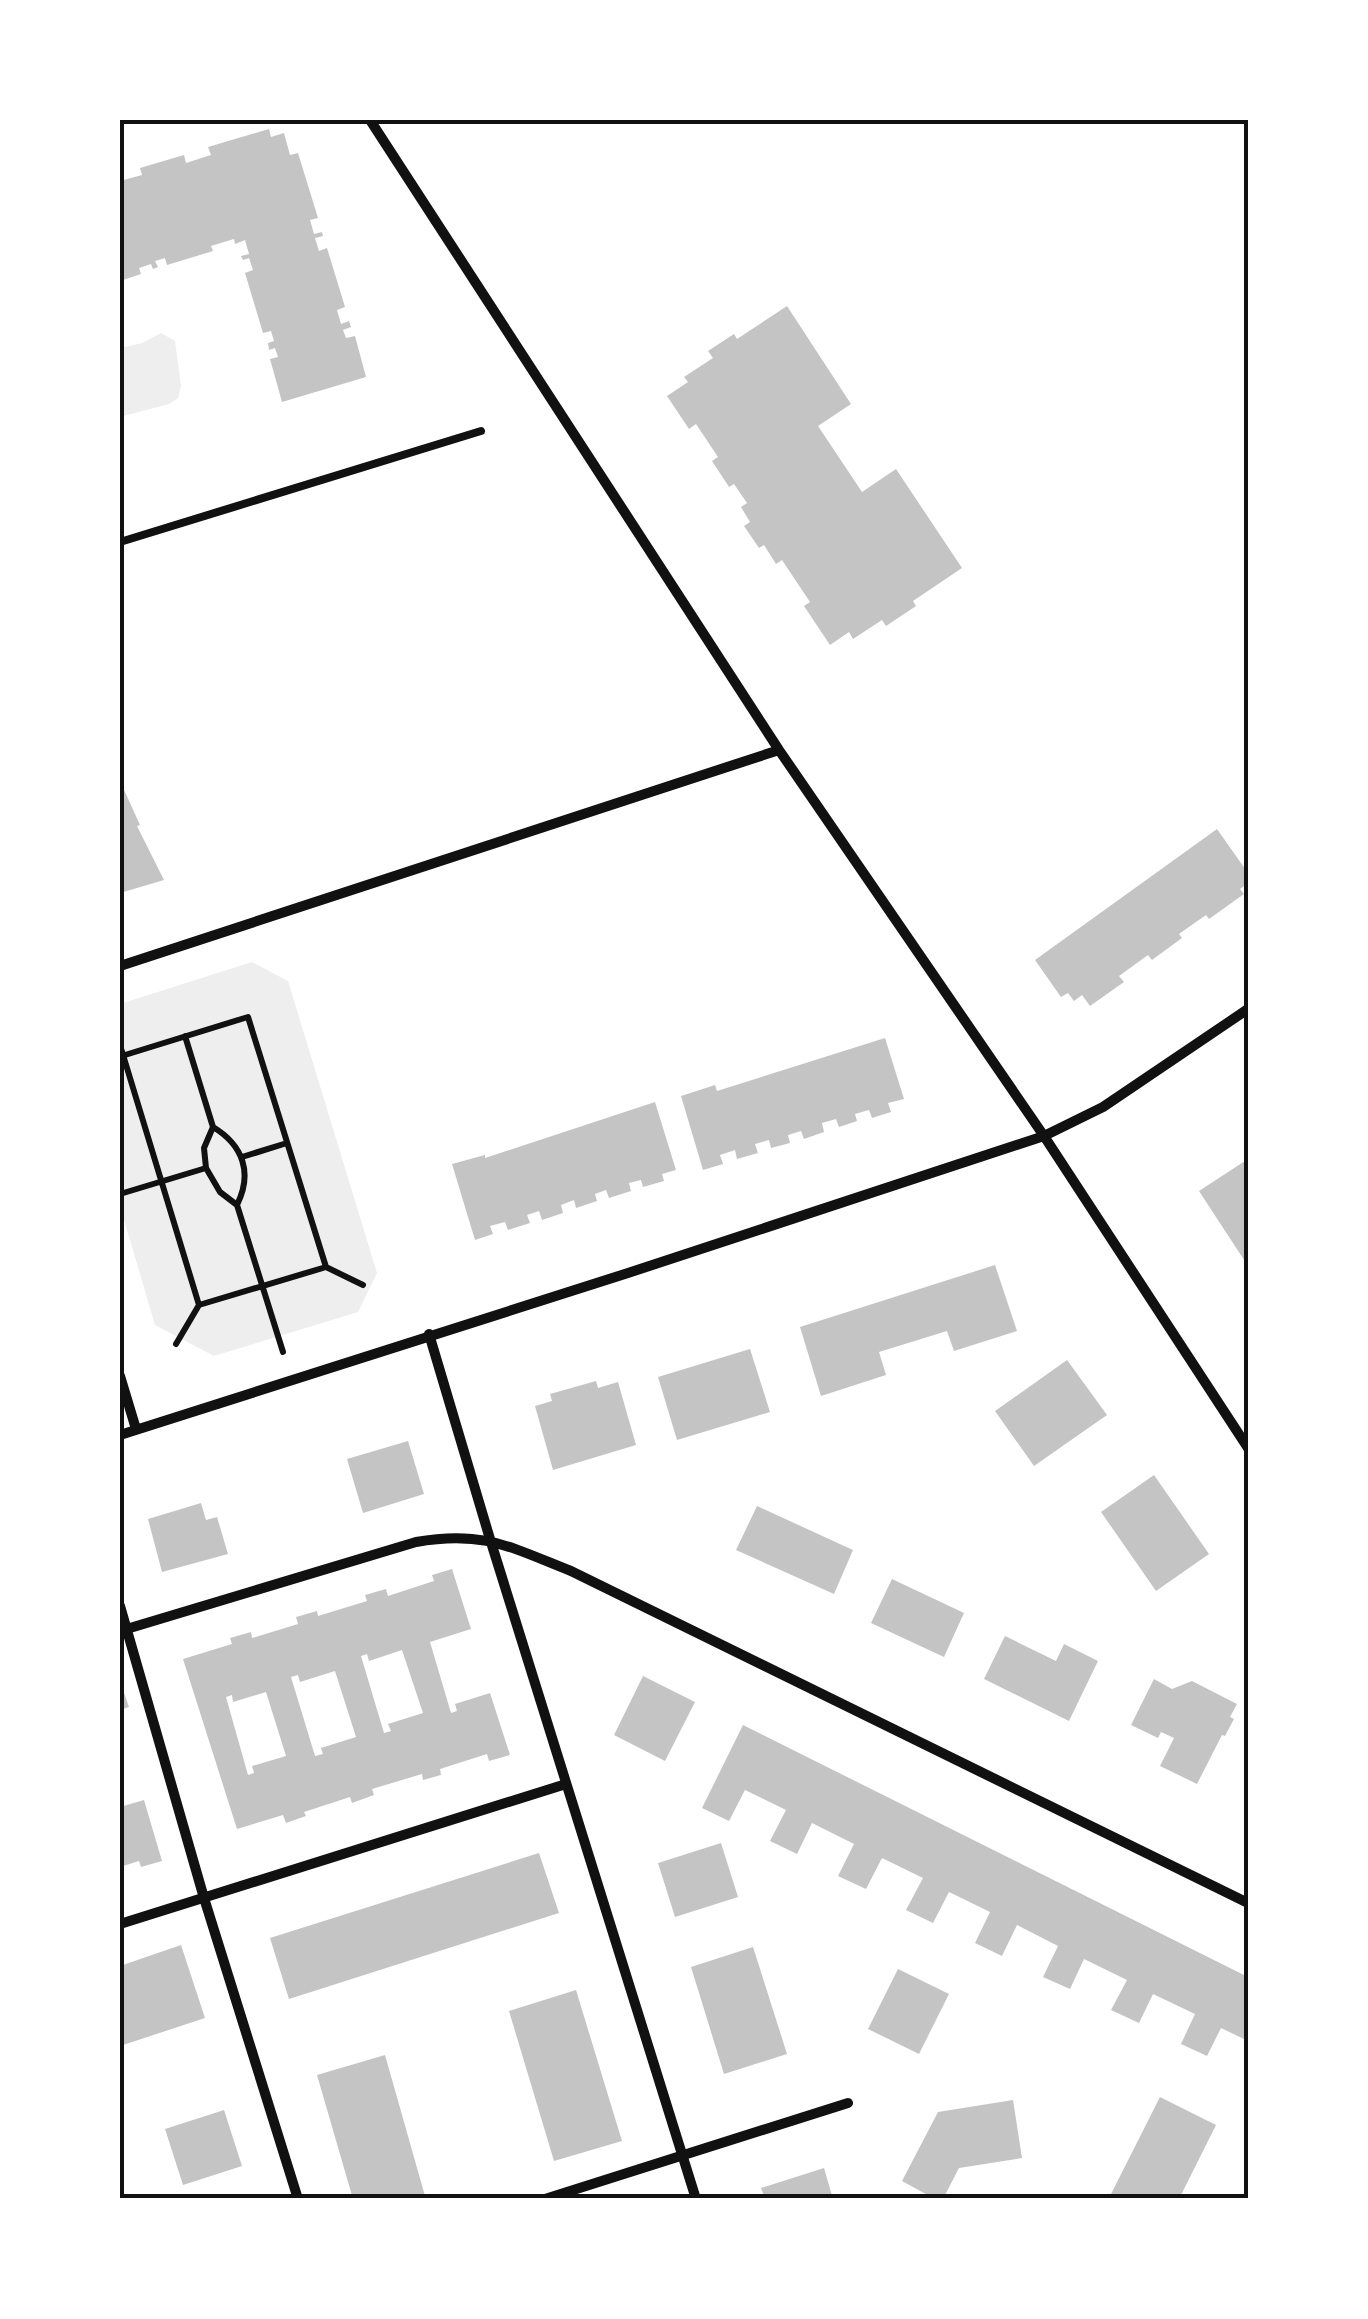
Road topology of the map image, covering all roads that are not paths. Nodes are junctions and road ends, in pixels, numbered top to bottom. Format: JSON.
{"nodes":[{"id":1,"x":370,"y":120,"type":"edge"},
{"id":2,"x":481,"y":432,"type":"dead end"},
{"id":3,"x":120,"y":542,"type":"edge"},
{"id":4,"x":779,"y":750,"type":"junction"},
{"id":5,"x":120,"y":966,"type":"edge"},
{"id":6,"x":1248,"y":1009,"type":"edge"},
{"id":7,"x":1044,"y":1136,"type":"junction"},
{"id":8,"x":430,"y":1334,"type":"junction"},
{"id":9,"x":120,"y":1376,"type":"edge"},
{"id":10,"x":136,"y":1429,"type":"junction"},
{"id":11,"x":120,"y":1434,"type":"edge"},
{"id":12,"x":1248,"y":1448,"type":"edge"},
{"id":13,"x":490,"y":1539,"type":"junction"},
{"id":14,"x":120,"y":1606,"type":"edge"},
{"id":15,"x":123,"y":1630,"type":"edge"},
{"id":16,"x":566,"y":1784,"type":"junction"},
{"id":17,"x":204,"y":1898,"type":"junction"},
{"id":18,"x":1248,"y":1903,"type":"edge"},
{"id":19,"x":120,"y":1924,"type":"edge"},
{"id":20,"x":848,"y":2103,"type":"dead end"},
{"id":21,"x":683,"y":2155,"type":"junction"},
{"id":22,"x":298,"y":2199,"type":"edge"},
{"id":23,"x":544,"y":2199,"type":"edge"},
{"id":24,"x":696,"y":2199,"type":"edge"}],
"edges":[{"from":1,"to":4,"type":"street"},
{"from":2,"to":3,"type":"lane"},
{"from":4,"to":5,"type":"street"},
{"from":4,"to":7,"type":"street"},
{"from":6,"to":7,"type":"street"},
{"from":7,"to":8,"type":"street"},
{"from":7,"to":12,"type":"street"},
{"from":8,"to":10,"type":"street"},
{"from":8,"to":13,"type":"street"},
{"from":9,"to":10,"type":"street"},
{"from":10,"to":11,"type":"street"},
{"from":13,"to":15,"type":"street"},
{"from":13,"to":16,"type":"street"},
{"from":13,"to":18,"type":"street"},
{"from":14,"to":15,"type":"street"},
{"from":15,"to":17,"type":"street"},
{"from":16,"to":17,"type":"street"},
{"from":16,"to":21,"type":"street"},
{"from":17,"to":19,"type":"street"},
{"from":17,"to":22,"type":"street"},
{"from":20,"to":21,"type":"street"},
{"from":21,"to":23,"type":"street"},
{"from":21,"to":24,"type":"street"}]}
